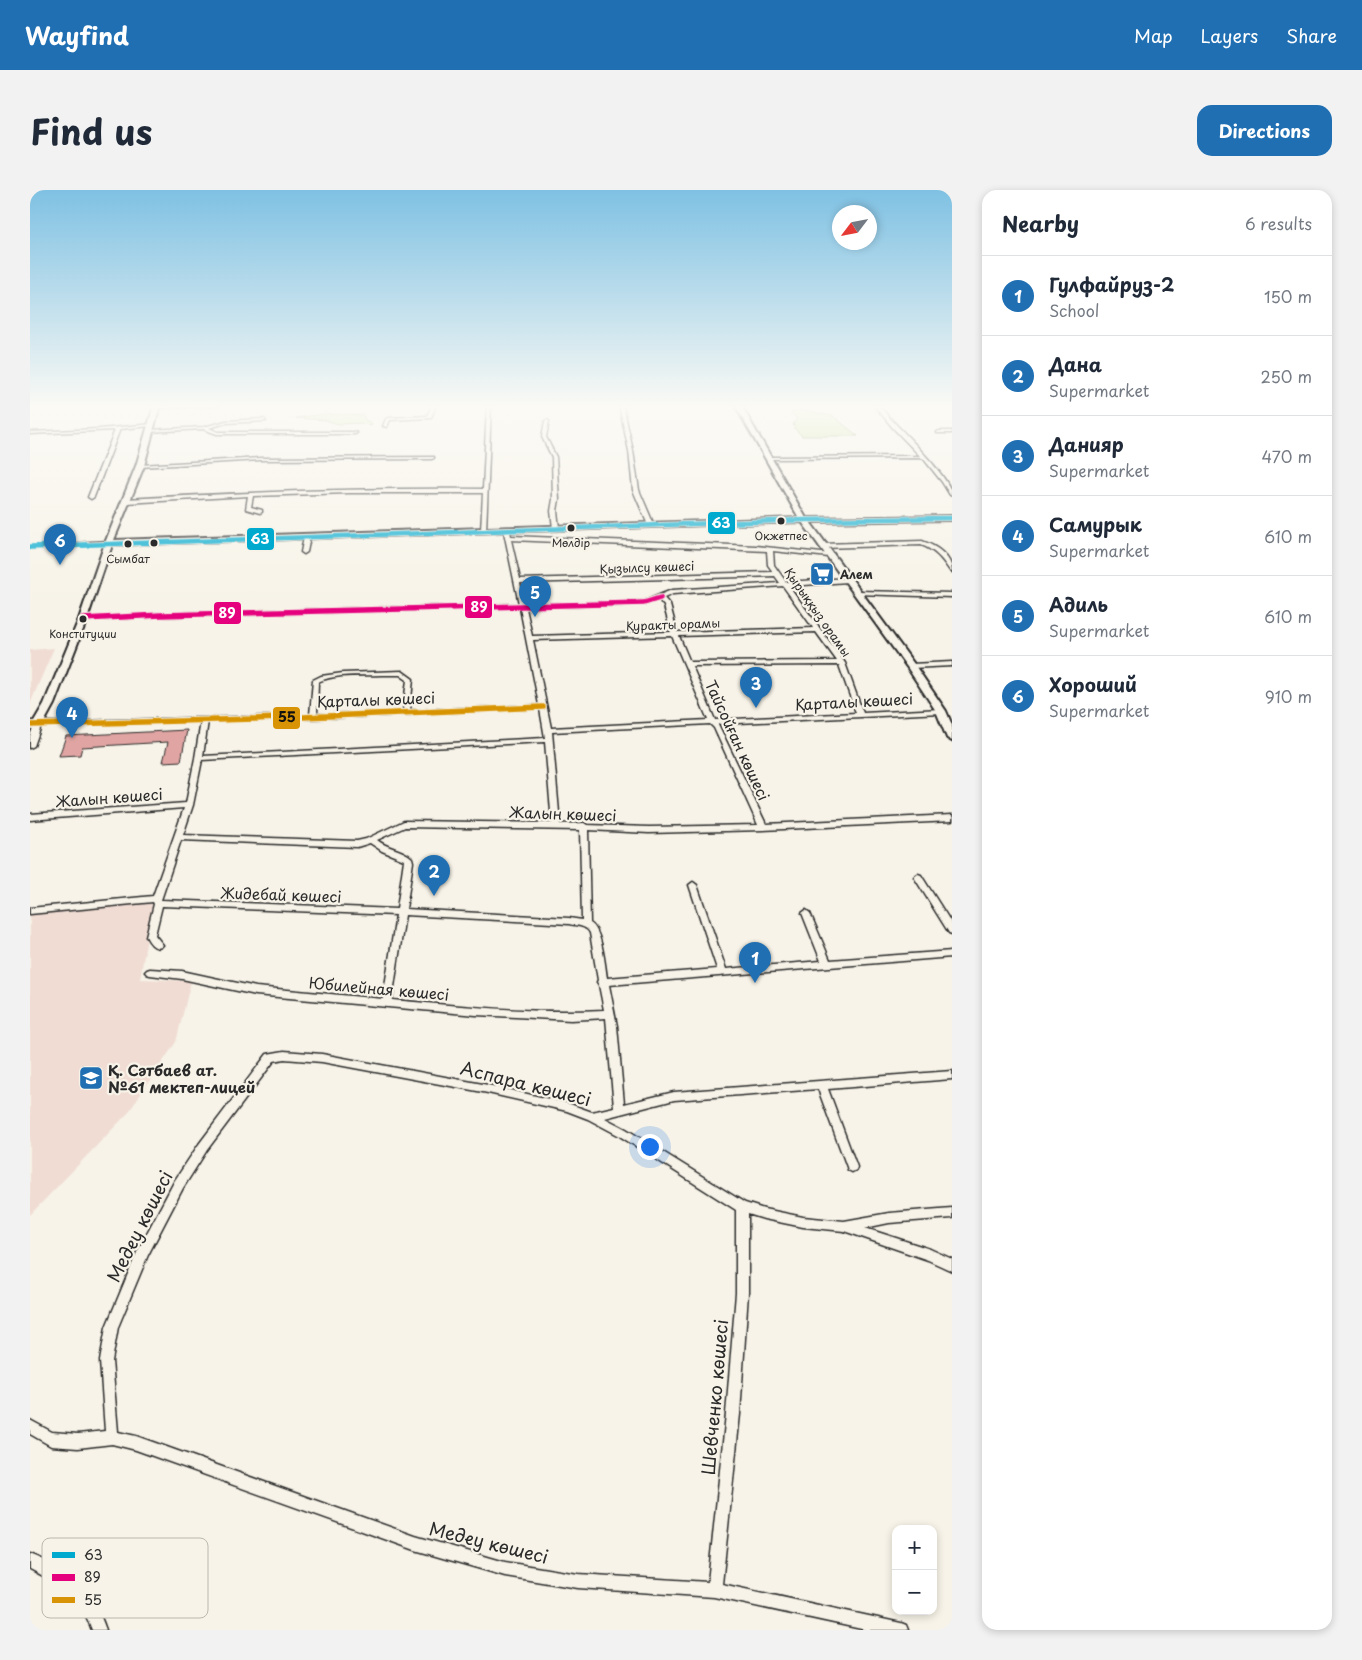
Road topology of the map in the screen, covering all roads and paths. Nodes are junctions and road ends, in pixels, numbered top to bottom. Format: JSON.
{"nodes":[{"id":1,"x":101,"y":472,"type":"edge"},
{"id":2,"x":138,"y":472,"type":"edge"},
{"id":3,"x":485,"y":472,"type":"edge"},
{"id":4,"x":555,"y":472,"type":"edge"},
{"id":5,"x":634,"y":472,"type":"edge"},
{"id":6,"x":778,"y":472,"type":"edge"},
{"id":7,"x":937,"y":472,"type":"edge"},
{"id":8,"x":484,"y":491,"type":"junction"},
{"id":9,"x":952,"y":494,"type":"edge"},
{"id":10,"x":251,"y":495,"type":"junction"},
{"id":11,"x":91,"y":497,"type":"dead end"},
{"id":12,"x":126,"y":502,"type":"junction"},
{"id":13,"x":260,"y":511,"type":"dead end"},
{"id":14,"x":952,"y":518,"type":"edge"},
{"id":15,"x":804,"y":520,"type":"junction"},
{"id":16,"x":651,"y":525,"type":"junction"},
{"id":17,"x":556,"y":528,"type":"junction"},
{"id":18,"x":484,"y":531,"type":"junction"},
{"id":19,"x":508,"y":534,"type":"junction"},
{"id":20,"x":307,"y":537,"type":"junction"},
{"id":21,"x":110,"y":543,"type":"junction"},
{"id":22,"x":822,"y":546,"type":"junction"},
{"id":23,"x":30,"y":547,"type":"edge"},
{"id":24,"x":770,"y":550,"type":"junction"},
{"id":25,"x":304,"y":552,"type":"dead end"},
{"id":26,"x":829,"y":555,"type":"junction"},
{"id":27,"x":943,"y":556,"type":"junction"},
{"id":28,"x":952,"y":556,"type":"edge"},
{"id":29,"x":952,"y":570,"type":"edge"},
{"id":30,"x":777,"y":574,"type":"junction"},
{"id":31,"x":848,"y":580,"type":"junction"},
{"id":32,"x":517,"y":581,"type":"junction"},
{"id":33,"x":786,"y":586,"type":"junction"},
{"id":34,"x":858,"y":593,"type":"junction"},
{"id":35,"x":949,"y":595,"type":"edge"},
{"id":36,"x":662,"y":597,"type":"junction"},
{"id":37,"x":952,"y":603,"type":"edge"},
{"id":38,"x":524,"y":607,"type":"junction"},
{"id":39,"x":83,"y":619,"type":"junction"},
{"id":40,"x":818,"y":630,"type":"junction"},
{"id":41,"x":675,"y":635,"type":"junction"},
{"id":42,"x":529,"y":638,"type":"junction"},
{"id":43,"x":842,"y":663,"type":"junction"},
{"id":44,"x":689,"y":664,"type":"junction"},
{"id":45,"x":952,"y":664,"type":"edge"},
{"id":46,"x":911,"y":666,"type":"junction"},
{"id":47,"x":49,"y":704,"type":"junction"},
{"id":48,"x":543,"y":707,"type":"junction"},
{"id":49,"x":946,"y":711,"type":"edge"},
{"id":50,"x":406,"y":713,"type":"junction"},
{"id":51,"x":860,"y":714,"type":"junction"},
{"id":52,"x":30,"y":716,"type":"edge"},
{"id":53,"x":313,"y":716,"type":"junction"},
{"id":54,"x":205,"y":719,"type":"junction"},
{"id":55,"x":713,"y":723,"type":"junction"},
{"id":56,"x":34,"y":725,"type":"edge"},
{"id":57,"x":548,"y":730,"type":"junction"},
{"id":58,"x":952,"y":738,"type":"edge"},
{"id":59,"x":548,"y":740,"type":"junction"},
{"id":60,"x":30,"y":746,"type":"edge"},
{"id":61,"x":199,"y":758,"type":"junction"},
{"id":62,"x":189,"y":805,"type":"junction"},
{"id":63,"x":30,"y":816,"type":"edge"},
{"id":64,"x":952,"y":818,"type":"edge"},
{"id":65,"x":556,"y":826,"type":"junction"},
{"id":66,"x":584,"y":826,"type":"junction"},
{"id":67,"x":763,"y":827,"type":"junction"},
{"id":68,"x":178,"y":837,"type":"junction"},
{"id":69,"x":372,"y":840,"type":"junction"},
{"id":70,"x":918,"y":877,"type":"dead end"},
{"id":71,"x":693,"y":885,"type":"dead end"},
{"id":72,"x":157,"y":901,"type":"junction"},
{"id":73,"x":30,"y":911,"type":"edge"},
{"id":74,"x":402,"y":912,"type":"junction"},
{"id":75,"x":806,"y":913,"type":"dead end"},
{"id":76,"x":586,"y":924,"type":"junction"},
{"id":77,"x":952,"y":931,"type":"edge"},
{"id":78,"x":158,"y":945,"type":"dead end"},
{"id":79,"x":952,"y":954,"type":"edge"},
{"id":80,"x":826,"y":963,"type":"junction"},
{"id":81,"x":150,"y":972,"type":"dead end"},
{"id":82,"x":723,"y":973,"type":"junction"},
{"id":83,"x":602,"y":982,"type":"junction"},
{"id":84,"x":387,"y":1003,"type":"junction"},
{"id":85,"x":608,"y":1014,"type":"junction"},
{"id":86,"x":271,"y":1057,"type":"joint"},
{"id":87,"x":952,"y":1075,"type":"edge"},
{"id":88,"x":821,"y":1085,"type":"junction"},
{"id":89,"x":618,"y":1110,"type":"junction"},
{"id":90,"x":592,"y":1116,"type":"junction"},
{"id":91,"x":852,"y":1167,"type":"dead end"},
{"id":92,"x":742,"y":1207,"type":"junction"},
{"id":93,"x":952,"y":1213,"type":"edge"},
{"id":94,"x":844,"y":1226,"type":"junction"},
{"id":95,"x":952,"y":1265,"type":"edge"},
{"id":96,"x":30,"y":1427,"type":"edge"},
{"id":97,"x":112,"y":1437,"type":"junction"},
{"id":98,"x":30,"y":1560,"type":"edge"},
{"id":99,"x":42,"y":1567,"type":"edge"},
{"id":100,"x":714,"y":1590,"type":"junction"},
{"id":101,"x":901,"y":1630,"type":"edge"}],
"edges":[{"from":1,"to":11,"type":"street"},
{"from":2,"to":12,"type":"street"},
{"from":3,"to":8,"type":"street"},
{"from":4,"to":17,"type":"street"},
{"from":5,"to":16,"type":"street"},
{"from":6,"to":15,"type":"street"},
{"from":7,"to":9,"type":"street"},
{"from":8,"to":10,"type":"street"},
{"from":8,"to":18,"type":"street"},
{"from":10,"to":12,"type":"street"},
{"from":10,"to":13,"type":"street"},
{"from":12,"to":21,"type":"street"},
{"from":14,"to":15,"type":"street"},
{"from":15,"to":16,"type":"street"},
{"from":15,"to":22,"type":"street"},
{"from":16,"to":17,"type":"street"},
{"from":17,"to":19,"type":"street"},
{"from":18,"to":19,"type":"street"},
{"from":18,"to":20,"type":"street"},
{"from":19,"to":24,"type":"street"},
{"from":19,"to":32,"type":"street"},
{"from":20,"to":21,"type":"street"},
{"from":20,"to":25,"type":"street"},
{"from":21,"to":23,"type":"street"},
{"from":21,"to":39,"type":"street"},
{"from":22,"to":26,"type":"street"},
{"from":22,"to":27,"type":"street"},
{"from":24,"to":26,"type":"street"},
{"from":24,"to":30,"type":"street","name":"Қырыққыз орамы"},
{"from":26,"to":31,"type":"street"},
{"from":27,"to":28,"type":"street"},
{"from":27,"to":29,"type":"street"},
{"from":30,"to":32,"type":"street","name":"Қызылсу көшесі"},
{"from":30,"to":33,"type":"street","name":"Қырыққыз орамы"},
{"from":31,"to":33,"type":"street"},
{"from":31,"to":34,"type":"street"},
{"from":32,"to":38,"type":"street"},
{"from":33,"to":36,"type":"street"},
{"from":33,"to":40,"type":"street","name":"Қырыққыз орамы"},
{"from":34,"to":35,"type":"street"},
{"from":34,"to":46,"type":"street"},
{"from":35,"to":37,"type":"street"},
{"from":36,"to":38,"type":"street"},
{"from":36,"to":41,"type":"street","name":"Тайсойған көшесі"},
{"from":38,"to":39,"type":"street"},
{"from":38,"to":42,"type":"street"},
{"from":39,"to":47,"type":"street"},
{"from":40,"to":41,"type":"street","name":"Қуракты орамы"},
{"from":40,"to":43,"type":"street","name":"Қырыққыз орамы"},
{"from":41,"to":42,"type":"street","name":"Қуракты орамы"},
{"from":41,"to":44,"type":"street","name":"Тайсойған көшесі"},
{"from":42,"to":48,"type":"street"},
{"from":43,"to":44,"type":"street","name":"Тайсойған көшесі"},
{"from":43,"to":51,"type":"street","name":"Қырыққыз орамы"},
{"from":44,"to":55,"type":"street","name":"Тайсойған көшесі"},
{"from":45,"to":46,"type":"street"},
{"from":46,"to":49,"type":"street"},
{"from":47,"to":52,"type":"street"},
{"from":47,"to":56,"type":"street"},
{"from":48,"to":50,"type":"street","name":"Қарталы көшесі"},
{"from":48,"to":57,"type":"street"},
{"from":49,"to":51,"type":"street","name":"Қарталы көшесі"},
{"from":49,"to":58,"type":"street"},
{"from":50,"to":53,"type":"street","name":"Қарталы көшесі"},
{"from":50,"to":53,"type":"street"},
{"from":51,"to":55,"type":"street","name":"Қарталы көшесі"},
{"from":53,"to":54,"type":"street","name":"Қарталы көшесі"},
{"from":54,"to":56,"type":"street","name":"Қарталы көшесі"},
{"from":54,"to":61,"type":"street"},
{"from":55,"to":57,"type":"street","name":"Қарталы көшесі"},
{"from":55,"to":67,"type":"street","name":"Тайсойған көшесі"},
{"from":56,"to":60,"type":"street"},
{"from":57,"to":59,"type":"street"},
{"from":59,"to":61,"type":"street"},
{"from":59,"to":65,"type":"street"},
{"from":61,"to":62,"type":"street"},
{"from":62,"to":63,"type":"street","name":"Жалын көшесі"},
{"from":62,"to":68,"type":"street"},
{"from":64,"to":67,"type":"street","name":"Жалын көшесі"},
{"from":65,"to":66,"type":"street","name":"Жалын көшесі"},
{"from":65,"to":69,"type":"street","name":"Жалын көшесі"},
{"from":66,"to":67,"type":"street","name":"Жалын көшесі"},
{"from":66,"to":76,"type":"street"},
{"from":68,"to":69,"type":"street","name":"Жалын көшесі"},
{"from":68,"to":72,"type":"street"},
{"from":69,"to":74,"type":"street"},
{"from":70,"to":77,"type":"street"},
{"from":71,"to":82,"type":"street"},
{"from":72,"to":73,"type":"street","name":"Жидебай көшесі"},
{"from":72,"to":74,"type":"street","name":"Жидебай көшесі"},
{"from":72,"to":78,"type":"street"},
{"from":74,"to":76,"type":"street","name":"Жидебай көшесі"},
{"from":74,"to":84,"type":"street"},
{"from":75,"to":80,"type":"street"},
{"from":76,"to":83,"type":"street"},
{"from":79,"to":80,"type":"street"},
{"from":80,"to":82,"type":"street"},
{"from":81,"to":84,"type":"street","name":"Юбилейная көшесі"},
{"from":82,"to":83,"type":"street"},
{"from":83,"to":85,"type":"street"},
{"from":84,"to":85,"type":"street","name":"Юбилейная көшесі"},
{"from":85,"to":89,"type":"street"},
{"from":86,"to":90,"type":"street","name":"Аспара көшесі"},
{"from":86,"to":97,"type":"street","name":"Медеу көшесі"},
{"from":87,"to":88,"type":"street"},
{"from":88,"to":89,"type":"street"},
{"from":88,"to":91,"type":"street"},
{"from":89,"to":90,"type":"street"},
{"from":90,"to":92,"type":"street","name":"Аспара көшесі"},
{"from":92,"to":94,"type":"street","name":"Аспара көшесі"},
{"from":92,"to":100,"type":"street","name":"Шевченко көшесі"},
{"from":93,"to":94,"type":"street"},
{"from":94,"to":95,"type":"street","name":"Аспара көшесі"},
{"from":96,"to":97,"type":"street","name":"Медеу көшесі"},
{"from":97,"to":100,"type":"street","name":"Медеу көшесі"},
{"from":98,"to":99,"type":"street"},
{"from":100,"to":101,"type":"street","name":"Медеу көшесі"}]}
